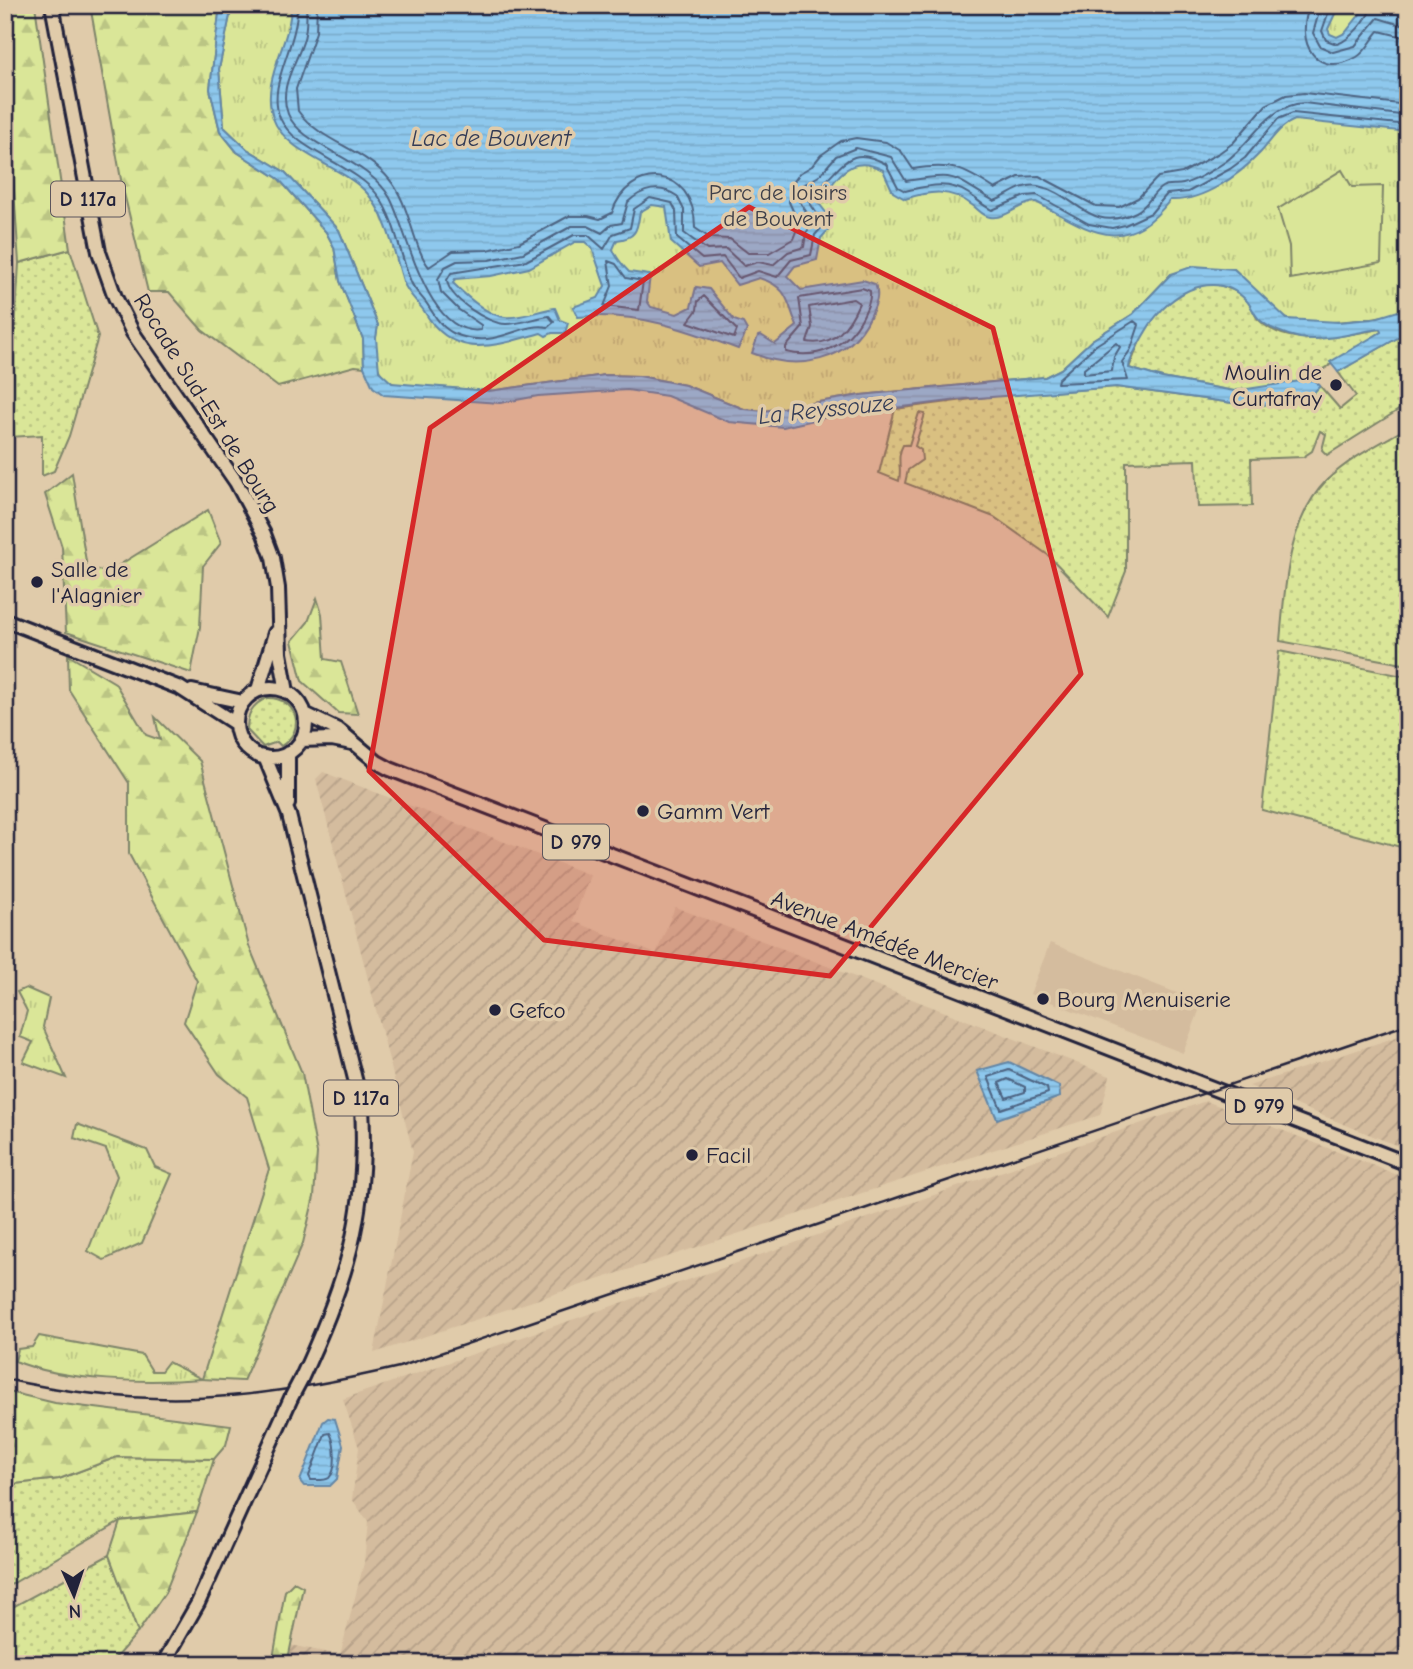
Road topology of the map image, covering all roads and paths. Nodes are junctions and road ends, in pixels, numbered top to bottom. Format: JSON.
{"nodes":[{"id":1,"x":52,"y":5,"type":"edge"},
{"id":2,"x":278,"y":619,"type":"junction"},
{"id":3,"x":5,"y":620,"type":"edge"},
{"id":4,"x":180,"y":688,"type":"junction"},
{"id":5,"x":258,"y":690,"type":"junction"},
{"id":6,"x":287,"y":692,"type":"junction"},
{"id":7,"x":243,"y":702,"type":"junction"},
{"id":8,"x":304,"y":714,"type":"junction"},
{"id":9,"x":236,"y":724,"type":"junction"},
{"id":10,"x":302,"y":740,"type":"junction"},
{"id":11,"x":352,"y":743,"type":"junction"},
{"id":12,"x":288,"y":753,"type":"junction"},
{"id":13,"x":265,"y":757,"type":"junction"},
{"id":14,"x":289,"y":815,"type":"junction"},
{"id":15,"x":1408,"y":1164,"type":"edge"},
{"id":16,"x":163,"y":1664,"type":"edge"}],
"edges":[{"from":1,"to":2,"type":"main road","name":"Rocade Sud-Est de Bourg","number":"D 117a"},
{"from":2,"to":5,"type":"main road","number":"D 117a"},
{"from":2,"to":6,"type":"main road","number":"D 117a"},
{"from":3,"to":4,"type":"main road"},
{"from":4,"to":7,"type":"main road"},
{"from":4,"to":9,"type":"main road"},
{"from":5,"to":6,"type":"main road"},
{"from":5,"to":7,"type":"main road"},
{"from":6,"to":8,"type":"main road"},
{"from":7,"to":9,"type":"main road"},
{"from":8,"to":10,"type":"main road"},
{"from":8,"to":11,"type":"main road","name":"Avenue Amédée Mercier","number":"D 979"},
{"from":9,"to":13,"type":"main road"},
{"from":10,"to":11,"type":"main road"},
{"from":10,"to":12,"type":"main road"},
{"from":11,"to":15,"type":"main road","name":"Avenue Amédée Mercier","number":"D 979"},
{"from":12,"to":13,"type":"main road"},
{"from":12,"to":14,"type":"main road","number":"D 117a"},
{"from":13,"to":14,"type":"main road","number":"D 117a"},
{"from":14,"to":16,"type":"main road","number":"D 117a","bridge":true}]}
